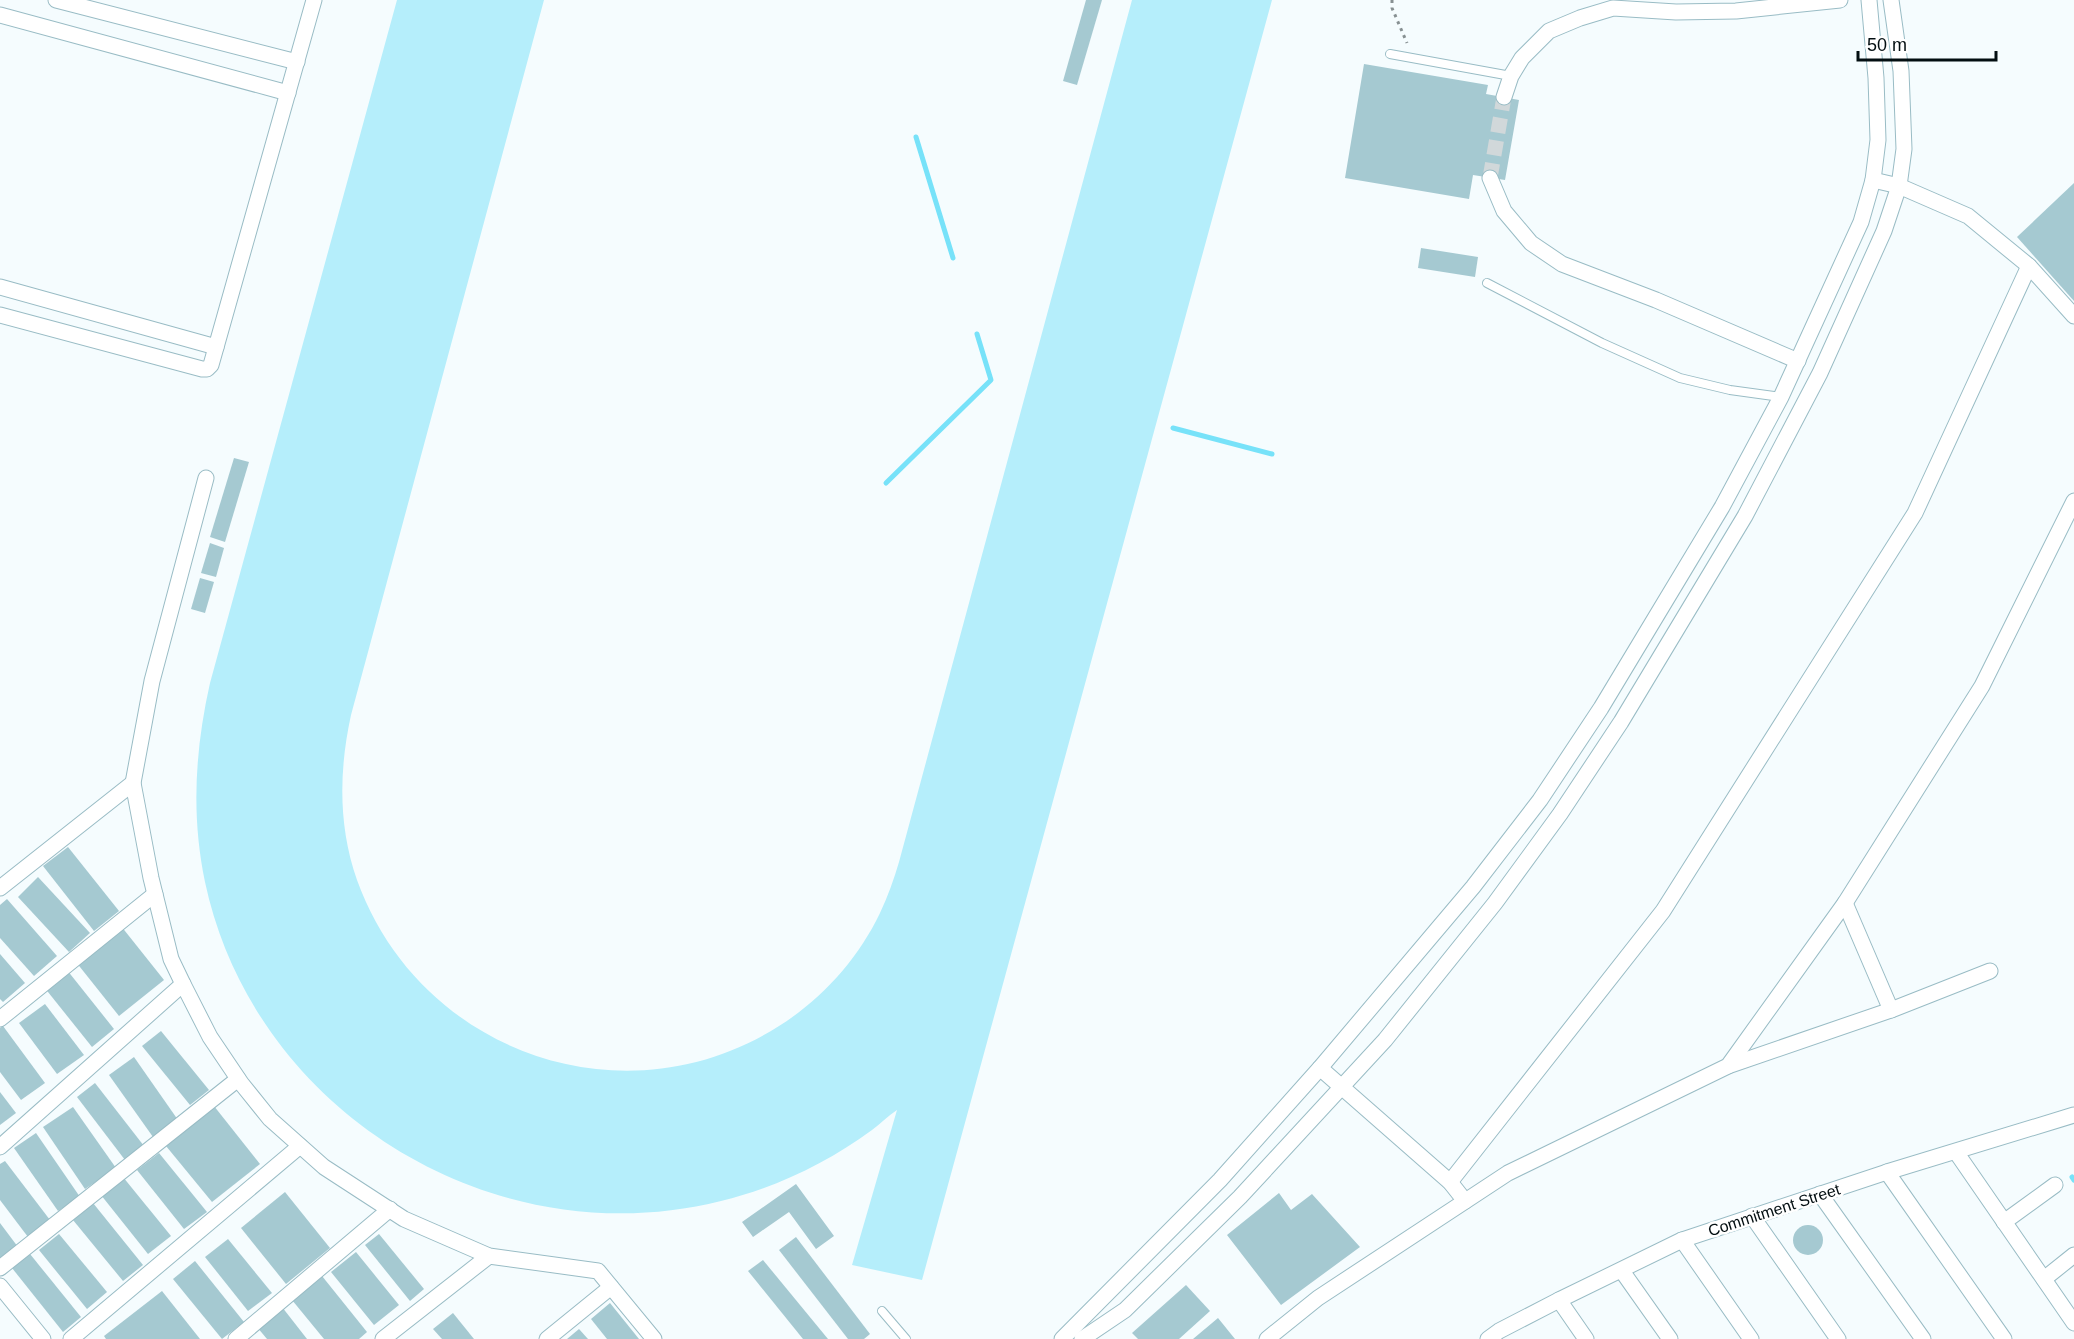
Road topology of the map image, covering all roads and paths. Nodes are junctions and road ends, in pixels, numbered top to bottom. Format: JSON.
{"nodes":[{"id":1,"x":56,"y":0,"type":"edge"},
{"id":2,"x":314,"y":0,"type":"edge"},
{"id":3,"x":1392,"y":0,"type":"edge"},
{"id":4,"x":1840,"y":0,"type":"edge"},
{"id":5,"x":1869,"y":0,"type":"edge"},
{"id":6,"x":1891,"y":0,"type":"edge"},
{"id":7,"x":0,"y":15,"type":"edge"},
{"id":8,"x":1390,"y":54,"type":"dead end"},
{"id":9,"x":1415,"y":59,"type":"junction"},
{"id":10,"x":297,"y":62,"type":"junction"},
{"id":11,"x":1511,"y":76,"type":"junction"},
{"id":12,"x":288,"y":93,"type":"junction"},
{"id":13,"x":1504,"y":97,"type":"tunnel mouth"},
{"id":14,"x":1490,"y":178,"type":"tunnel mouth"},
{"id":15,"x":1873,"y":180,"type":"junction"},
{"id":16,"x":1899,"y":186,"type":"junction"},
{"id":17,"x":2029,"y":266,"type":"junction"},
{"id":18,"x":1487,"y":284,"type":"dead end"},
{"id":19,"x":0,"y":286,"type":"edge"},
{"id":20,"x":0,"y":315,"type":"edge"},
{"id":21,"x":2074,"y":316,"type":"edge"},
{"id":22,"x":216,"y":347,"type":"junction"},
{"id":23,"x":1798,"y":361,"type":"junction"},
{"id":24,"x":1781,"y":397,"type":"junction"},
{"id":25,"x":206,"y":478,"type":"dead end"},
{"id":26,"x":2074,"y":501,"type":"edge"},
{"id":27,"x":133,"y":783,"type":"junction"},
{"id":28,"x":0,"y":888,"type":"edge"},
{"id":29,"x":155,"y":894,"type":"junction"},
{"id":30,"x":1845,"y":903,"type":"junction"},
{"id":31,"x":1989,"y":971,"type":"dead end"},
{"id":32,"x":183,"y":984,"type":"junction"},
{"id":33,"x":1892,"y":1010,"type":"junction"},
{"id":34,"x":0,"y":1019,"type":"edge"},
{"id":35,"x":1728,"y":1066,"type":"junction"},
{"id":36,"x":1320,"y":1068,"type":"junction"},
{"id":37,"x":238,"y":1078,"type":"junction"},
{"id":38,"x":1342,"y":1085,"type":"junction"},
{"id":39,"x":2074,"y":1115,"type":"edge"},
{"id":40,"x":300,"y":1146,"type":"junction"},
{"id":41,"x":0,"y":1147,"type":"edge"},
{"id":42,"x":1956,"y":1152,"type":"junction"},
{"id":43,"x":1887,"y":1172,"type":"junction"},
{"id":44,"x":1450,"y":1182,"type":"junction"},
{"id":45,"x":2055,"y":1185,"type":"dead end"},
{"id":46,"x":1820,"y":1194,"type":"junction"},
{"id":47,"x":1465,"y":1202,"type":"junction"},
{"id":48,"x":390,"y":1209,"type":"junction"},
{"id":49,"x":1752,"y":1216,"type":"junction"},
{"id":50,"x":2004,"y":1222,"type":"junction"},
{"id":51,"x":1682,"y":1240,"type":"junction"},
{"id":52,"x":2074,"y":1255,"type":"edge"},
{"id":53,"x":489,"y":1256,"type":"junction"},
{"id":54,"x":0,"y":1268,"type":"edge"},
{"id":55,"x":1622,"y":1271,"type":"junction"},
{"id":56,"x":2044,"y":1279,"type":"junction"},
{"id":57,"x":0,"y":1286,"type":"edge"},
{"id":58,"x":611,"y":1287,"type":"junction"},
{"id":59,"x":1559,"y":1300,"type":"junction"},
{"id":60,"x":882,"y":1311,"type":"dead end"},
{"id":61,"x":2074,"y":1323,"type":"edge"},
{"id":62,"x":1497,"y":1336,"type":"edge"},
{"id":63,"x":43,"y":1339,"type":"edge"},
{"id":64,"x":71,"y":1339,"type":"edge"},
{"id":65,"x":236,"y":1339,"type":"edge"},
{"id":66,"x":383,"y":1339,"type":"edge"},
{"id":67,"x":547,"y":1339,"type":"edge"},
{"id":68,"x":654,"y":1339,"type":"edge"},
{"id":69,"x":906,"y":1339,"type":"edge"},
{"id":70,"x":1062,"y":1339,"type":"edge"},
{"id":71,"x":1082,"y":1339,"type":"edge"},
{"id":72,"x":1267,"y":1339,"type":"edge"},
{"id":73,"x":1586,"y":1339,"type":"edge"},
{"id":74,"x":1670,"y":1339,"type":"edge"},
{"id":75,"x":1751,"y":1339,"type":"edge"},
{"id":76,"x":1838,"y":1339,"type":"edge"},
{"id":77,"x":1923,"y":1339,"type":"edge"},
{"id":78,"x":2004,"y":1339,"type":"edge"}],
"edges":[{"from":1,"to":10,"type":"street"},
{"from":2,"to":10,"type":"street"},
{"from":3,"to":9,"type":"path"},
{"from":4,"to":11,"type":"street"},
{"from":5,"to":15,"type":"street"},
{"from":6,"to":16,"type":"street"},
{"from":7,"to":12,"type":"street"},
{"from":8,"to":9,"type":"lane"},
{"from":9,"to":11,"type":"lane"},
{"from":10,"to":12,"type":"street"},
{"from":11,"to":13,"type":"street"},
{"from":12,"to":22,"type":"street"},
{"from":14,"to":23,"type":"street"},
{"from":15,"to":16,"type":"street"},
{"from":15,"to":23,"type":"street"},
{"from":16,"to":17,"type":"street"},
{"from":16,"to":38,"type":"street"},
{"from":17,"to":21,"type":"street"},
{"from":17,"to":44,"type":"street"},
{"from":18,"to":24,"type":"lane"},
{"from":19,"to":22,"type":"street"},
{"from":20,"to":22,"type":"street"},
{"from":23,"to":24,"type":"street"},
{"from":24,"to":36,"type":"street"},
{"from":25,"to":27,"type":"street"},
{"from":26,"to":30,"type":"street"},
{"from":27,"to":28,"type":"street"},
{"from":27,"to":29,"type":"street"},
{"from":29,"to":32,"type":"street"},
{"from":29,"to":34,"type":"street"},
{"from":30,"to":33,"type":"street"},
{"from":30,"to":35,"type":"street"},
{"from":31,"to":33,"type":"street"},
{"from":32,"to":37,"type":"street"},
{"from":32,"to":41,"type":"street"},
{"from":33,"to":35,"type":"street"},
{"from":35,"to":47,"type":"street"},
{"from":36,"to":38,"type":"street"},
{"from":36,"to":70,"type":"street"},
{"from":37,"to":40,"type":"street"},
{"from":37,"to":54,"type":"street"},
{"from":38,"to":44,"type":"street"},
{"from":38,"to":71,"type":"street"},
{"from":39,"to":42,"type":"street","name":"Commitment Street"},
{"from":40,"to":48,"type":"street"},
{"from":40,"to":64,"type":"street"},
{"from":42,"to":43,"type":"street","name":"Commitment Street"},
{"from":42,"to":50,"type":"street"},
{"from":43,"to":46,"type":"street","name":"Commitment Street"},
{"from":43,"to":78,"type":"street"},
{"from":44,"to":47,"type":"street"},
{"from":45,"to":50,"type":"street"},
{"from":46,"to":49,"type":"street","name":"Commitment Street"},
{"from":46,"to":77,"type":"street"},
{"from":47,"to":72,"type":"street"},
{"from":48,"to":53,"type":"street"},
{"from":48,"to":65,"type":"street"},
{"from":49,"to":51,"type":"street","name":"Commitment Street"},
{"from":49,"to":76,"type":"street"},
{"from":50,"to":56,"type":"street"},
{"from":51,"to":55,"type":"street","name":"Commitment Street"},
{"from":51,"to":75,"type":"street"},
{"from":52,"to":56,"type":"street"},
{"from":53,"to":58,"type":"street"},
{"from":53,"to":66,"type":"street"},
{"from":55,"to":59,"type":"street","name":"Commitment Street"},
{"from":55,"to":74,"type":"street"},
{"from":56,"to":61,"type":"street"},
{"from":57,"to":63,"type":"street"},
{"from":58,"to":67,"type":"street"},
{"from":58,"to":68,"type":"street"},
{"from":59,"to":62,"type":"street","name":"Commitment Street"},
{"from":59,"to":73,"type":"street"},
{"from":60,"to":69,"type":"lane"}]}
